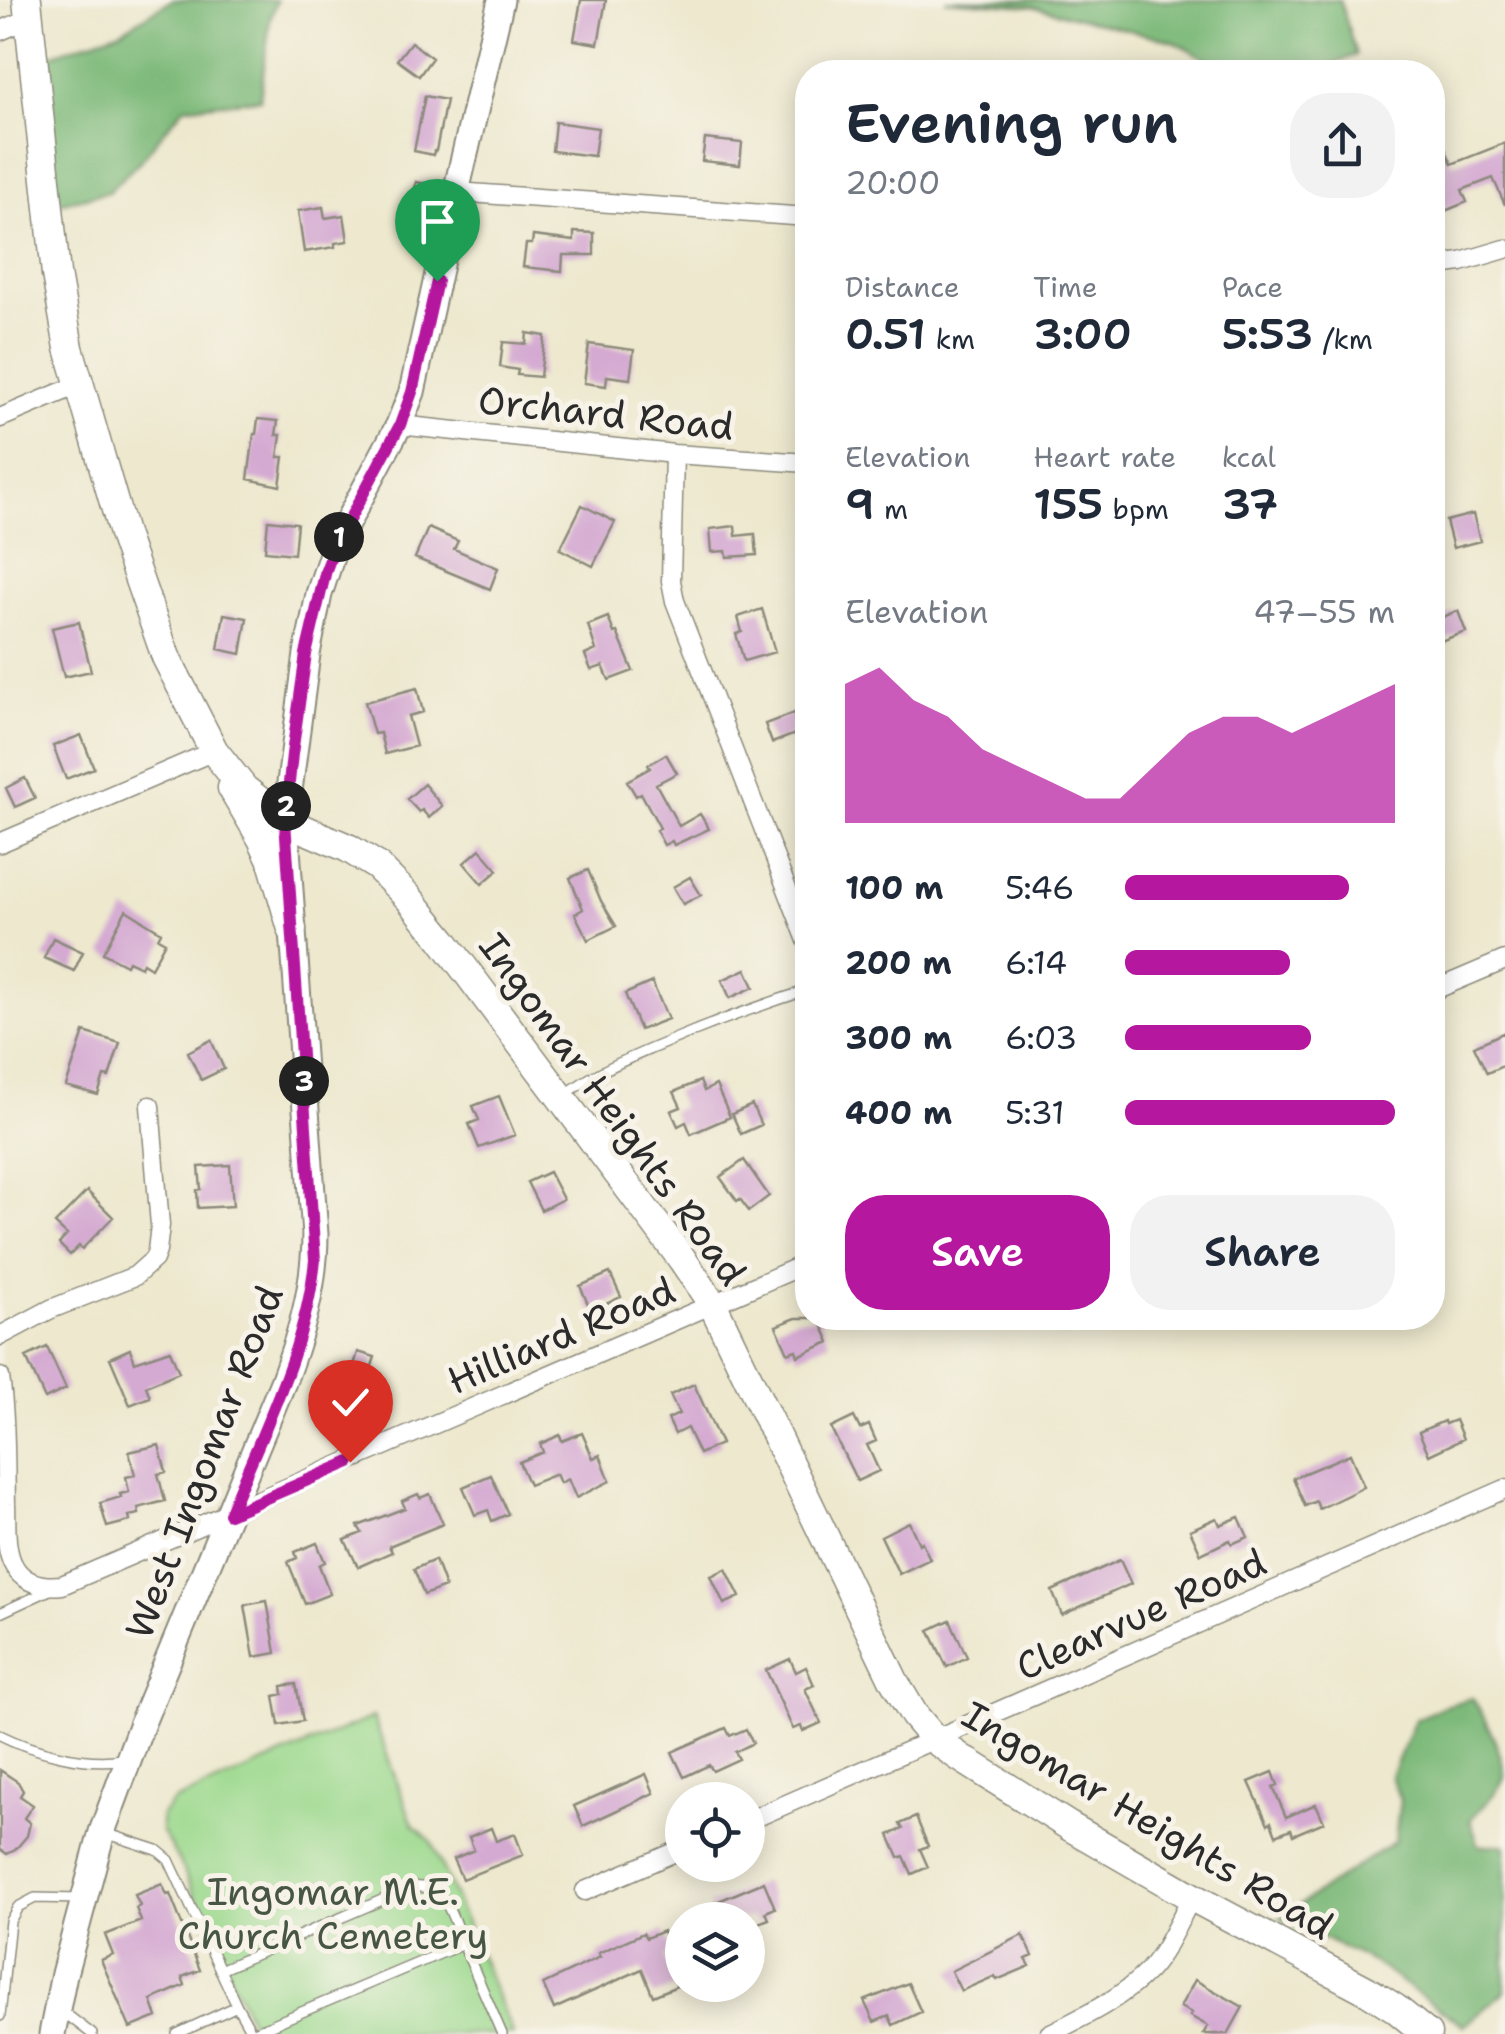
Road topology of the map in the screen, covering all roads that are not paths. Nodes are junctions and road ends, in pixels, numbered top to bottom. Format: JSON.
{"nodes":[{"id":1,"x":501,"y":0,"type":"edge"},
{"id":2,"x":27,"y":10,"type":"edge"},
{"id":3,"x":0,"y":32,"type":"edge"},
{"id":4,"x":456,"y":192,"type":"junction"},
{"id":5,"x":795,"y":216,"type":"edge"},
{"id":6,"x":1505,"y":249,"type":"edge"},
{"id":7,"x":1445,"y":264,"type":"edge"},
{"id":8,"x":78,"y":384,"type":"junction"},
{"id":9,"x":0,"y":418,"type":"edge"},
{"id":10,"x":400,"y":425,"type":"junction"},
{"id":11,"x":674,"y":454,"type":"junction"},
{"id":12,"x":795,"y":463,"type":"edge"},
{"id":13,"x":214,"y":751,"type":"junction"},
{"id":14,"x":285,"y":821,"type":"junction"},
{"id":15,"x":0,"y":843,"type":"edge"},
{"id":16,"x":795,"y":910,"type":"edge"},
{"id":17,"x":292,"y":929,"type":"junction"},
{"id":18,"x":1505,"y":960,"type":"edge"},
{"id":19,"x":1445,"y":985,"type":"edge"},
{"id":20,"x":795,"y":994,"type":"edge"},
{"id":21,"x":561,"y":1099,"type":"junction"},
{"id":22,"x":150,"y":1106,"type":"dead end"},
{"id":23,"x":795,"y":1269,"type":"edge"},
{"id":24,"x":713,"y":1305,"type":"junction"},
{"id":25,"x":0,"y":1336,"type":"edge"},
{"id":26,"x":0,"y":1377,"type":"edge"},
{"id":27,"x":1505,"y":1489,"type":"edge"},
{"id":28,"x":229,"y":1514,"type":"junction"},
{"id":29,"x":62,"y":1585,"type":"junction"},
{"id":30,"x":0,"y":1613,"type":"edge"},
{"id":31,"x":0,"y":1735,"type":"edge"},
{"id":32,"x":935,"y":1740,"type":"junction"},
{"id":33,"x":130,"y":1758,"type":"junction"},
{"id":34,"x":765,"y":1814,"type":"edge"},
{"id":35,"x":102,"y":1832,"type":"junction"},
{"id":36,"x":665,"y":1857,"type":"edge"},
{"id":37,"x":585,"y":1892,"type":"dead end"},
{"id":38,"x":1192,"y":1897,"type":"junction"},
{"id":39,"x":83,"y":1899,"type":"junction"},
{"id":40,"x":463,"y":1944,"type":"junction"},
{"id":41,"x":220,"y":1970,"type":"junction"},
{"id":42,"x":237,"y":2006,"type":"junction"},
{"id":43,"x":57,"y":2007,"type":"junction"},
{"id":44,"x":0,"y":2016,"type":"edge"},
{"id":45,"x":252,"y":2033,"type":"edge"},
{"id":46,"x":52,"y":2034,"type":"edge"},
{"id":47,"x":92,"y":2034,"type":"edge"},
{"id":48,"x":178,"y":2034,"type":"edge"},
{"id":49,"x":502,"y":2034,"type":"edge"},
{"id":50,"x":1050,"y":2034,"type":"edge"},
{"id":51,"x":1427,"y":2034,"type":"edge"}],
"edges":[{"from":1,"to":4,"type":"street","name":"West Ingomar Road"},
{"from":2,"to":3,"type":"street"},
{"from":2,"to":8,"type":"main road"},
{"from":4,"to":5,"type":"street"},
{"from":4,"to":10,"type":"street","name":"West Ingomar Road"},
{"from":6,"to":7,"type":"street"},
{"from":8,"to":9,"type":"street"},
{"from":8,"to":13,"type":"main road"},
{"from":10,"to":11,"type":"street","name":"Orchard Road"},
{"from":10,"to":14,"type":"street","name":"West Ingomar Road"},
{"from":11,"to":12,"type":"street","name":"Orchard Road"},
{"from":11,"to":16,"type":"street"},
{"from":13,"to":14,"type":"main road"},
{"from":13,"to":15,"type":"street"},
{"from":13,"to":17,"type":"main road"},
{"from":14,"to":17,"type":"street","name":"West Ingomar Road"},
{"from":14,"to":21,"type":"main road","name":"Ingomar Heights Road"},
{"from":17,"to":28,"type":"street","name":"West Ingomar Road"},
{"from":18,"to":19,"type":"street"},
{"from":20,"to":21,"type":"lane"},
{"from":21,"to":24,"type":"main road","name":"Ingomar Heights Road"},
{"from":22,"to":25,"type":"street"},
{"from":23,"to":24,"type":"street","name":"Hilliard Road"},
{"from":24,"to":28,"type":"street","name":"Hilliard Road"},
{"from":24,"to":32,"type":"main road","name":"Ingomar Heights Road"},
{"from":26,"to":29,"type":"street"},
{"from":27,"to":32,"type":"street","name":"Clearvue Road"},
{"from":28,"to":29,"type":"street","name":"Hilliard Road"},
{"from":28,"to":33,"type":"street","name":"West Ingomar Road"},
{"from":29,"to":30,"type":"lane"},
{"from":31,"to":33,"type":"lane"},
{"from":32,"to":34,"type":"street","name":"Clearvue Road"},
{"from":32,"to":38,"type":"main road","name":"Ingomar Heights Road"},
{"from":33,"to":35,"type":"street","name":"West Ingomar Road"},
{"from":35,"to":39,"type":"street","name":"West Ingomar Road"},
{"from":35,"to":41,"type":"lane"},
{"from":36,"to":37,"type":"street"},
{"from":38,"to":50,"type":"street"},
{"from":38,"to":51,"type":"main road","name":"Ingomar Heights Road"},
{"from":39,"to":43,"type":"street","name":"West Ingomar Road"},
{"from":39,"to":44,"type":"lane"},
{"from":40,"to":41,"type":"lane"},
{"from":40,"to":45,"type":"lane"},
{"from":40,"to":49,"type":"lane"},
{"from":41,"to":42,"type":"lane"},
{"from":42,"to":45,"type":"lane"},
{"from":42,"to":48,"type":"lane"},
{"from":43,"to":46,"type":"street","name":"West Ingomar Road"},
{"from":43,"to":47,"type":"lane"}]}
